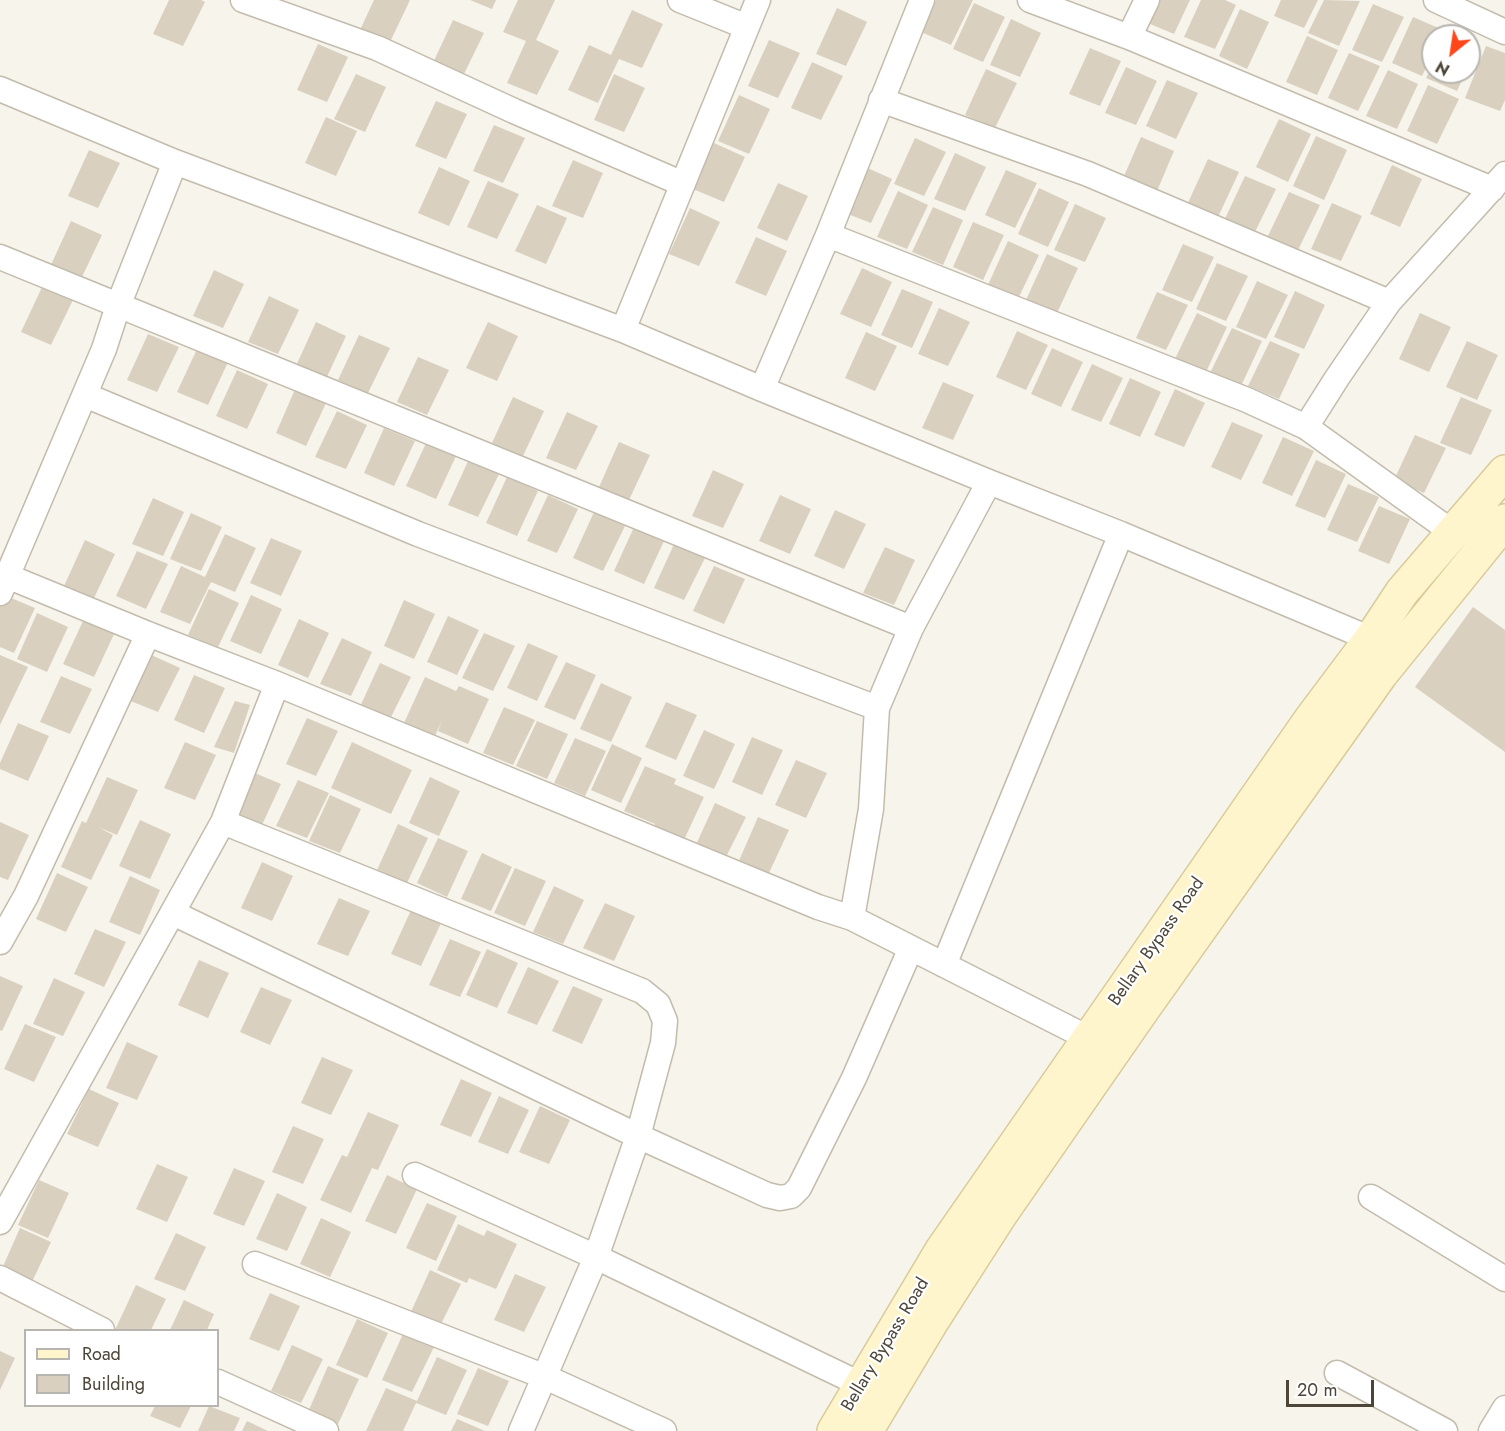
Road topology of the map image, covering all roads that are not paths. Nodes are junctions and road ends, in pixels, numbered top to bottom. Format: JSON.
{"nodes":[{"id":1,"x":243,"y":0,"type":"edge"},
{"id":2,"x":680,"y":0,"type":"edge"},
{"id":3,"x":758,"y":0,"type":"edge"},
{"id":4,"x":922,"y":0,"type":"edge"},
{"id":5,"x":1030,"y":0,"type":"edge"},
{"id":6,"x":1147,"y":0,"type":"edge"},
{"id":7,"x":1437,"y":0,"type":"edge"},
{"id":8,"x":747,"y":27,"type":"junction"},
{"id":9,"x":1505,"y":32,"type":"edge"},
{"id":10,"x":1129,"y":37,"type":"junction"},
{"id":11,"x":0,"y":89,"type":"edge"},
{"id":12,"x":881,"y":100,"type":"junction"},
{"id":13,"x":175,"y":162,"type":"junction"},
{"id":14,"x":1498,"y":182,"type":"edge"},
{"id":15,"x":683,"y":184,"type":"junction"},
{"id":16,"x":828,"y":235,"type":"junction"},
{"id":17,"x":0,"y":257,"type":"edge"},
{"id":18,"x":1389,"y":302,"type":"junction"},
{"id":19,"x":118,"y":306,"type":"junction"},
{"id":20,"x":623,"y":330,"type":"junction"},
{"id":21,"x":762,"y":389,"type":"junction"},
{"id":22,"x":84,"y":395,"type":"junction"},
{"id":23,"x":1306,"y":427,"type":"junction"},
{"id":24,"x":1505,"y":472,"type":"edge"},
{"id":25,"x":988,"y":482,"type":"junction"},
{"id":26,"x":1505,"y":520,"type":"edge"},
{"id":27,"x":1452,"y":532,"type":"junction"},
{"id":28,"x":1121,"y":534,"type":"junction"},
{"id":29,"x":3,"y":585,"type":"edge"},
{"id":30,"x":911,"y":628,"type":"junction"},
{"id":31,"x":148,"y":634,"type":"junction"},
{"id":32,"x":1371,"y":639,"type":"junction"},
{"id":33,"x":277,"y":684,"type":"junction"},
{"id":34,"x":877,"y":708,"type":"junction"},
{"id":35,"x":223,"y":822,"type":"junction"},
{"id":36,"x":173,"y":913,"type":"junction"},
{"id":37,"x":852,"y":918,"type":"junction"},
{"id":38,"x":0,"y":942,"type":"edge"},
{"id":39,"x":911,"y":948,"type":"junction"},
{"id":40,"x":944,"y":965,"type":"junction"},
{"id":41,"x":1090,"y":1039,"type":"junction"},
{"id":42,"x":638,"y":1136,"type":"junction"},
{"id":43,"x":415,"y":1175,"type":"dead end"},
{"id":44,"x":1371,"y":1197,"type":"dead end"},
{"id":45,"x":0,"y":1222,"type":"edge"},
{"id":46,"x":596,"y":1257,"type":"junction"},
{"id":47,"x":255,"y":1263,"type":"dead end"},
{"id":48,"x":0,"y":1278,"type":"edge"},
{"id":49,"x":1505,"y":1279,"type":"edge"},
{"id":50,"x":941,"y":1281,"type":"junction"},
{"id":51,"x":100,"y":1329,"type":"edge"},
{"id":52,"x":1337,"y":1372,"type":"dead end"},
{"id":53,"x":543,"y":1377,"type":"junction"},
{"id":54,"x":219,"y":1382,"type":"edge"},
{"id":55,"x":862,"y":1385,"type":"junction"},
{"id":56,"x":1505,"y":1408,"type":"edge"},
{"id":57,"x":324,"y":1431,"type":"edge"},
{"id":58,"x":521,"y":1431,"type":"edge"},
{"id":59,"x":664,"y":1431,"type":"edge"},
{"id":60,"x":834,"y":1431,"type":"edge"},
{"id":61,"x":866,"y":1431,"type":"edge"},
{"id":62,"x":1444,"y":1431,"type":"edge"},
{"id":63,"x":1491,"y":1431,"type":"edge"}],
"edges":[{"from":1,"to":15,"type":"street"},
{"from":2,"to":8,"type":"street"},
{"from":3,"to":8,"type":"street"},
{"from":4,"to":12,"type":"street"},
{"from":5,"to":10,"type":"street"},
{"from":6,"to":10,"type":"street"},
{"from":7,"to":9,"type":"street"},
{"from":8,"to":15,"type":"street"},
{"from":10,"to":14,"type":"street"},
{"from":11,"to":13,"type":"street"},
{"from":12,"to":16,"type":"street"},
{"from":12,"to":18,"type":"street"},
{"from":13,"to":19,"type":"street"},
{"from":13,"to":20,"type":"street"},
{"from":14,"to":18,"type":"street"},
{"from":15,"to":20,"type":"street"},
{"from":16,"to":21,"type":"street"},
{"from":16,"to":23,"type":"street"},
{"from":17,"to":19,"type":"street"},
{"from":18,"to":23,"type":"street"},
{"from":19,"to":22,"type":"street"},
{"from":19,"to":30,"type":"street"},
{"from":20,"to":21,"type":"street"},
{"from":21,"to":25,"type":"street"},
{"from":22,"to":29,"type":"street"},
{"from":22,"to":34,"type":"street"},
{"from":23,"to":27,"type":"street"},
{"from":24,"to":27,"type":"street","name":"Bellary Bypass Road"},
{"from":25,"to":28,"type":"street"},
{"from":25,"to":30,"type":"street"},
{"from":26,"to":50,"type":"street","name":"Bellary Bypass Road"},
{"from":27,"to":32,"type":"street","name":"Bellary Bypass Road"},
{"from":28,"to":32,"type":"street"},
{"from":28,"to":40,"type":"street"},
{"from":29,"to":31,"type":"street"},
{"from":30,"to":34,"type":"street"},
{"from":31,"to":33,"type":"street"},
{"from":31,"to":38,"type":"street"},
{"from":32,"to":41,"type":"street","name":"Bellary Bypass Road"},
{"from":33,"to":35,"type":"street"},
{"from":33,"to":37,"type":"street"},
{"from":34,"to":37,"type":"street"},
{"from":35,"to":36,"type":"street"},
{"from":35,"to":42,"type":"street"},
{"from":36,"to":42,"type":"street"},
{"from":36,"to":45,"type":"street"},
{"from":37,"to":39,"type":"street"},
{"from":39,"to":40,"type":"street"},
{"from":39,"to":42,"type":"street"},
{"from":40,"to":41,"type":"street"},
{"from":41,"to":50,"type":"street","name":"Bellary Bypass Road"},
{"from":42,"to":46,"type":"street"},
{"from":43,"to":46,"type":"street"},
{"from":44,"to":49,"type":"street"},
{"from":46,"to":53,"type":"street"},
{"from":46,"to":55,"type":"street"},
{"from":47,"to":53,"type":"street"},
{"from":48,"to":51,"type":"street"},
{"from":50,"to":55,"type":"street","name":"Bellary Bypass Road"},
{"from":50,"to":61,"type":"street","name":"Bellary Bypass Road"},
{"from":52,"to":62,"type":"street"},
{"from":53,"to":58,"type":"street"},
{"from":53,"to":59,"type":"street"},
{"from":54,"to":57,"type":"street"},
{"from":55,"to":60,"type":"street","name":"Bellary Bypass Road"},
{"from":56,"to":63,"type":"street"}]}
